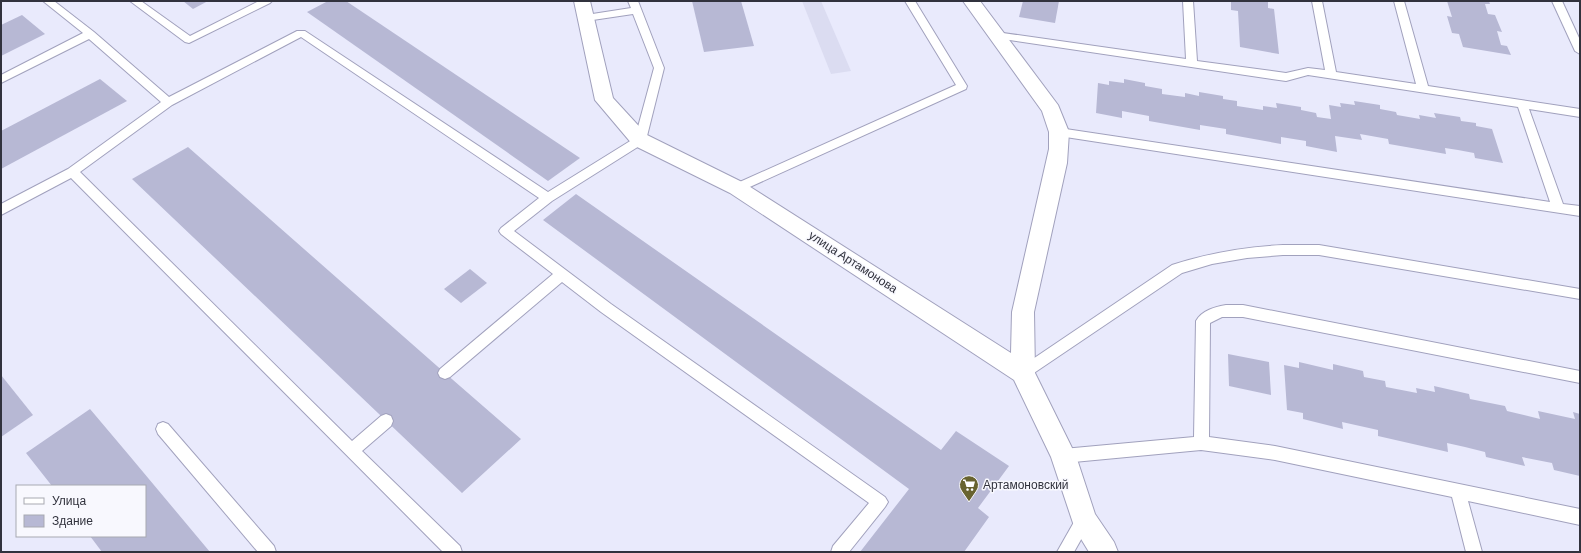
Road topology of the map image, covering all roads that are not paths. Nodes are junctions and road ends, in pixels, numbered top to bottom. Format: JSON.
{"nodes":[{"id":1,"x":48,"y":1,"type":"edge"},
{"id":2,"x":135,"y":1,"type":"edge"},
{"id":3,"x":267,"y":1,"type":"edge"},
{"id":4,"x":910,"y":1,"type":"edge"},
{"id":5,"x":971,"y":1,"type":"edge"},
{"id":6,"x":1188,"y":1,"type":"edge"},
{"id":7,"x":1317,"y":1,"type":"edge"},
{"id":8,"x":1399,"y":1,"type":"edge"},
{"id":9,"x":1557,"y":1,"type":"edge"},
{"id":10,"x":634,"y":5,"type":"edge"},
{"id":11,"x":584,"y":9,"type":"edge"},
{"id":12,"x":90,"y":34,"type":"junction"},
{"id":13,"x":996,"y":35,"type":"junction"},
{"id":14,"x":1580,"y":51,"type":"edge"},
{"id":15,"x":1192,"y":63,"type":"junction"},
{"id":16,"x":1331,"y":75,"type":"junction"},
{"id":17,"x":1,"y":79,"type":"edge"},
{"id":18,"x":1424,"y":89,"type":"junction"},
{"id":19,"x":168,"y":102,"type":"junction"},
{"id":20,"x":1522,"y":104,"type":"junction"},
{"id":21,"x":1580,"y":113,"type":"edge"},
{"id":22,"x":1059,"y":132,"type":"junction"},
{"id":23,"x":640,"y":140,"type":"junction"},
{"id":24,"x":72,"y":172,"type":"junction"},
{"id":25,"x":737,"y":188,"type":"junction"},
{"id":26,"x":548,"y":198,"type":"junction"},
{"id":27,"x":1558,"y":208,"type":"junction"},
{"id":28,"x":1,"y":210,"type":"edge"},
{"id":29,"x":1580,"y":211,"type":"edge"},
{"id":30,"x":562,"y":274,"type":"junction"},
{"id":31,"x":1580,"y":294,"type":"edge"},
{"id":32,"x":445,"y":373,"type":"dead end"},
{"id":33,"x":1023,"y":373,"type":"junction"},
{"id":34,"x":1580,"y":377,"type":"edge"},
{"id":35,"x":386,"y":421,"type":"dead end"},
{"id":36,"x":163,"y":429,"type":"dead end"},
{"id":37,"x":1201,"y":443,"type":"junction"},
{"id":38,"x":352,"y":450,"type":"junction"},
{"id":39,"x":1063,"y":456,"type":"junction"},
{"id":40,"x":1458,"y":492,"type":"junction"},
{"id":41,"x":1580,"y":517,"type":"edge"},
{"id":42,"x":1084,"y":520,"type":"junction"},
{"id":43,"x":268,"y":552,"type":"edge"},
{"id":44,"x":454,"y":552,"type":"edge"},
{"id":45,"x":839,"y":552,"type":"edge"},
{"id":46,"x":1065,"y":552,"type":"edge"},
{"id":47,"x":1104,"y":552,"type":"edge"},
{"id":48,"x":1474,"y":552,"type":"edge"}],
"edges":[{"from":1,"to":12,"type":"lane"},
{"from":2,"to":3,"type":"lane"},
{"from":4,"to":25,"type":"lane"},
{"from":5,"to":13,"type":"street"},
{"from":6,"to":15,"type":"lane"},
{"from":7,"to":16,"type":"lane"},
{"from":8,"to":18,"type":"lane"},
{"from":9,"to":14,"type":"lane"},
{"from":10,"to":11,"type":"lane"},
{"from":10,"to":23,"type":"lane"},
{"from":11,"to":23,"type":"street","name":"улица Артамонова"},
{"from":12,"to":17,"type":"lane"},
{"from":12,"to":19,"type":"lane"},
{"from":13,"to":15,"type":"lane"},
{"from":13,"to":22,"type":"street"},
{"from":15,"to":16,"type":"lane"},
{"from":16,"to":18,"type":"lane"},
{"from":18,"to":20,"type":"lane"},
{"from":19,"to":24,"type":"lane"},
{"from":19,"to":26,"type":"lane"},
{"from":20,"to":21,"type":"lane"},
{"from":20,"to":27,"type":"lane"},
{"from":22,"to":27,"type":"lane"},
{"from":22,"to":33,"type":"street"},
{"from":23,"to":25,"type":"street","name":"улица Артамонова"},
{"from":23,"to":26,"type":"lane"},
{"from":24,"to":28,"type":"lane"},
{"from":24,"to":38,"type":"lane"},
{"from":25,"to":33,"type":"street","name":"улица Артамонова"},
{"from":26,"to":30,"type":"lane"},
{"from":27,"to":29,"type":"lane"},
{"from":30,"to":32,"type":"lane"},
{"from":30,"to":45,"type":"lane"},
{"from":31,"to":33,"type":"lane"},
{"from":33,"to":39,"type":"street"},
{"from":34,"to":37,"type":"lane"},
{"from":35,"to":38,"type":"lane"},
{"from":36,"to":43,"type":"lane"},
{"from":37,"to":39,"type":"lane"},
{"from":37,"to":40,"type":"lane"},
{"from":38,"to":44,"type":"lane"},
{"from":39,"to":42,"type":"street"},
{"from":40,"to":41,"type":"lane"},
{"from":40,"to":48,"type":"lane"},
{"from":42,"to":46,"type":"lane"},
{"from":42,"to":47,"type":"street"}]}
